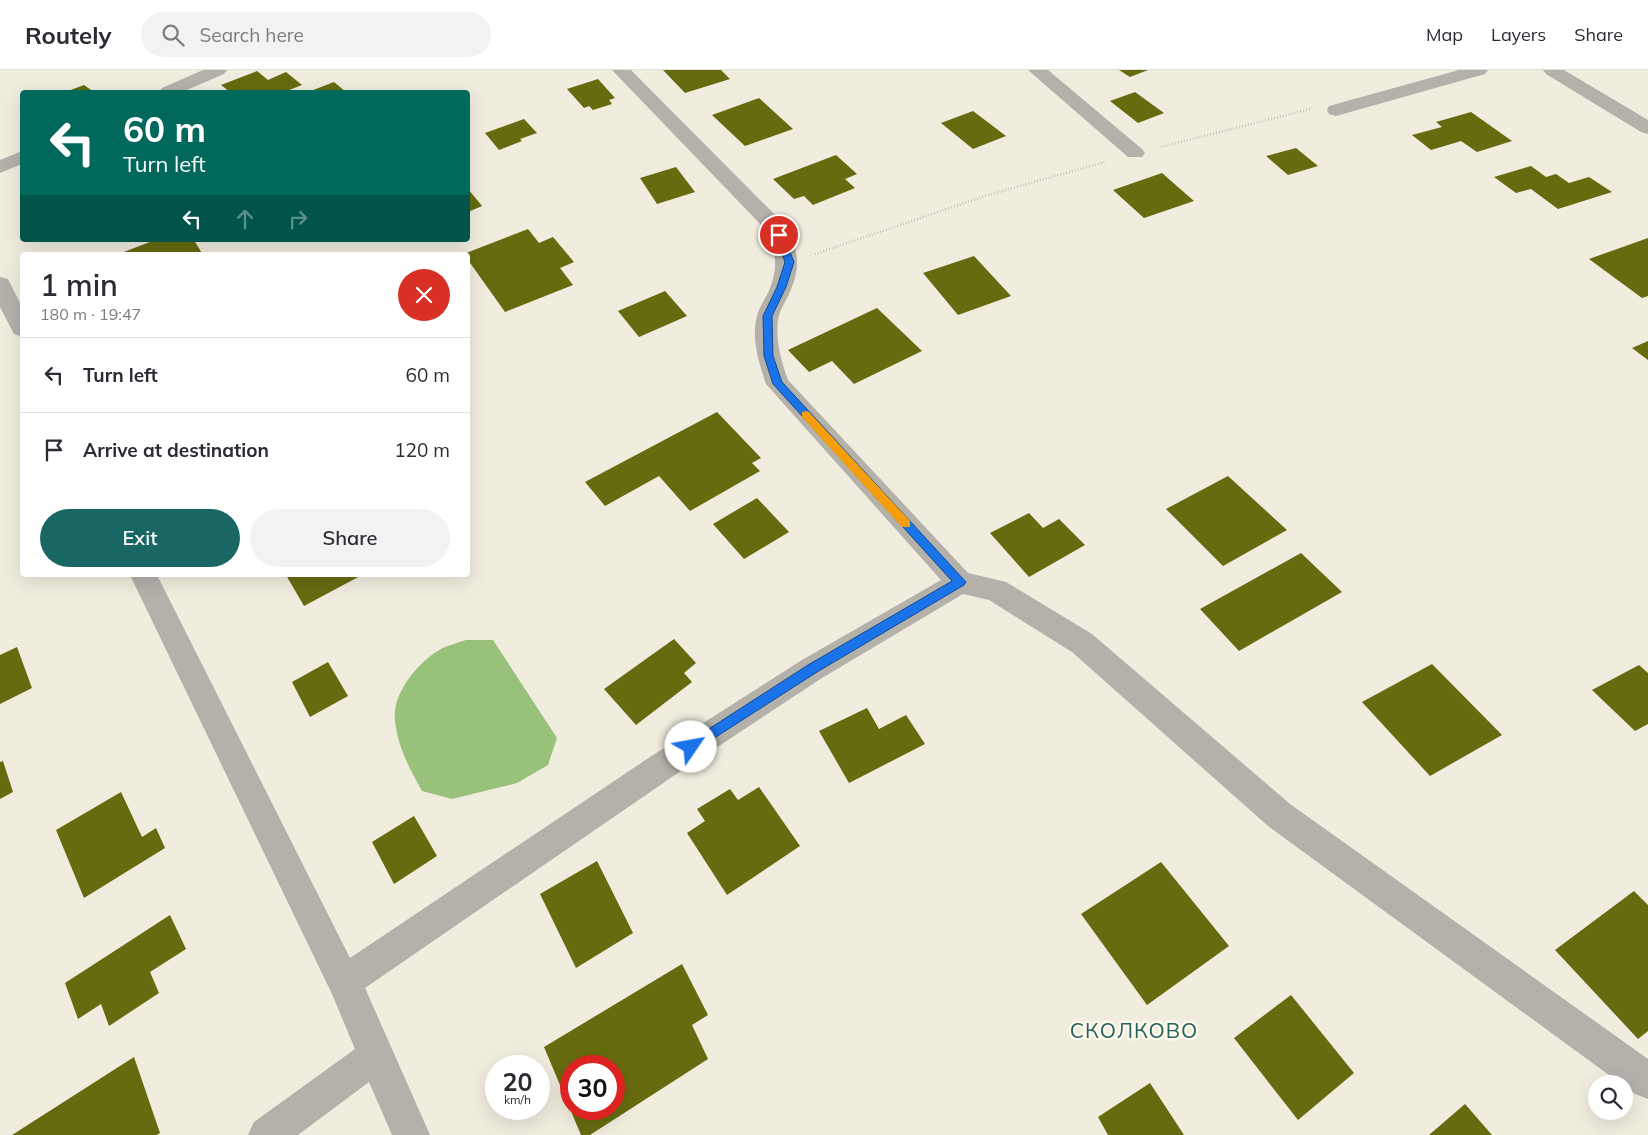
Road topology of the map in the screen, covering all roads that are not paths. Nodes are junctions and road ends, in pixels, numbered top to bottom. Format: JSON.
{"nodes":[{"id":1,"x":218,"y":70,"type":"edge"},
{"id":2,"x":621,"y":70,"type":"edge"},
{"id":3,"x":1036,"y":70,"type":"edge"},
{"id":4,"x":1480,"y":70,"type":"edge"},
{"id":5,"x":1552,"y":70,"type":"edge"},
{"id":6,"x":173,"y":90,"type":"edge"},
{"id":7,"x":1336,"y":110,"type":"dead end"},
{"id":8,"x":1648,"y":128,"type":"edge"},
{"id":9,"x":1135,"y":154,"type":"dead end"},
{"id":10,"x":20,"y":158,"type":"edge"},
{"id":11,"x":0,"y":167,"type":"edge"},
{"id":12,"x":0,"y":284,"type":"edge"},
{"id":13,"x":20,"y":325,"type":"edge"},
{"id":14,"x":144,"y":577,"type":"edge"},
{"id":15,"x":960,"y":582,"type":"junction"},
{"id":16,"x":344,"y":982,"type":"junction"},
{"id":17,"x":375,"y":1056,"type":"junction"},
{"id":18,"x":1648,"y":1081,"type":"edge"},
{"id":19,"x":267,"y":1135,"type":"edge"},
{"id":20,"x":411,"y":1135,"type":"edge"}],
"edges":[{"from":1,"to":6,"type":"street"},
{"from":2,"to":15,"type":"street"},
{"from":3,"to":9,"type":"street"},
{"from":4,"to":7,"type":"street"},
{"from":5,"to":8,"type":"street"},
{"from":10,"to":11,"type":"street"},
{"from":12,"to":13,"type":"street"},
{"from":14,"to":16,"type":"street"},
{"from":15,"to":16,"type":"street"},
{"from":15,"to":18,"type":"street"},
{"from":16,"to":17,"type":"street"},
{"from":17,"to":19,"type":"street"},
{"from":17,"to":20,"type":"street"}]}
